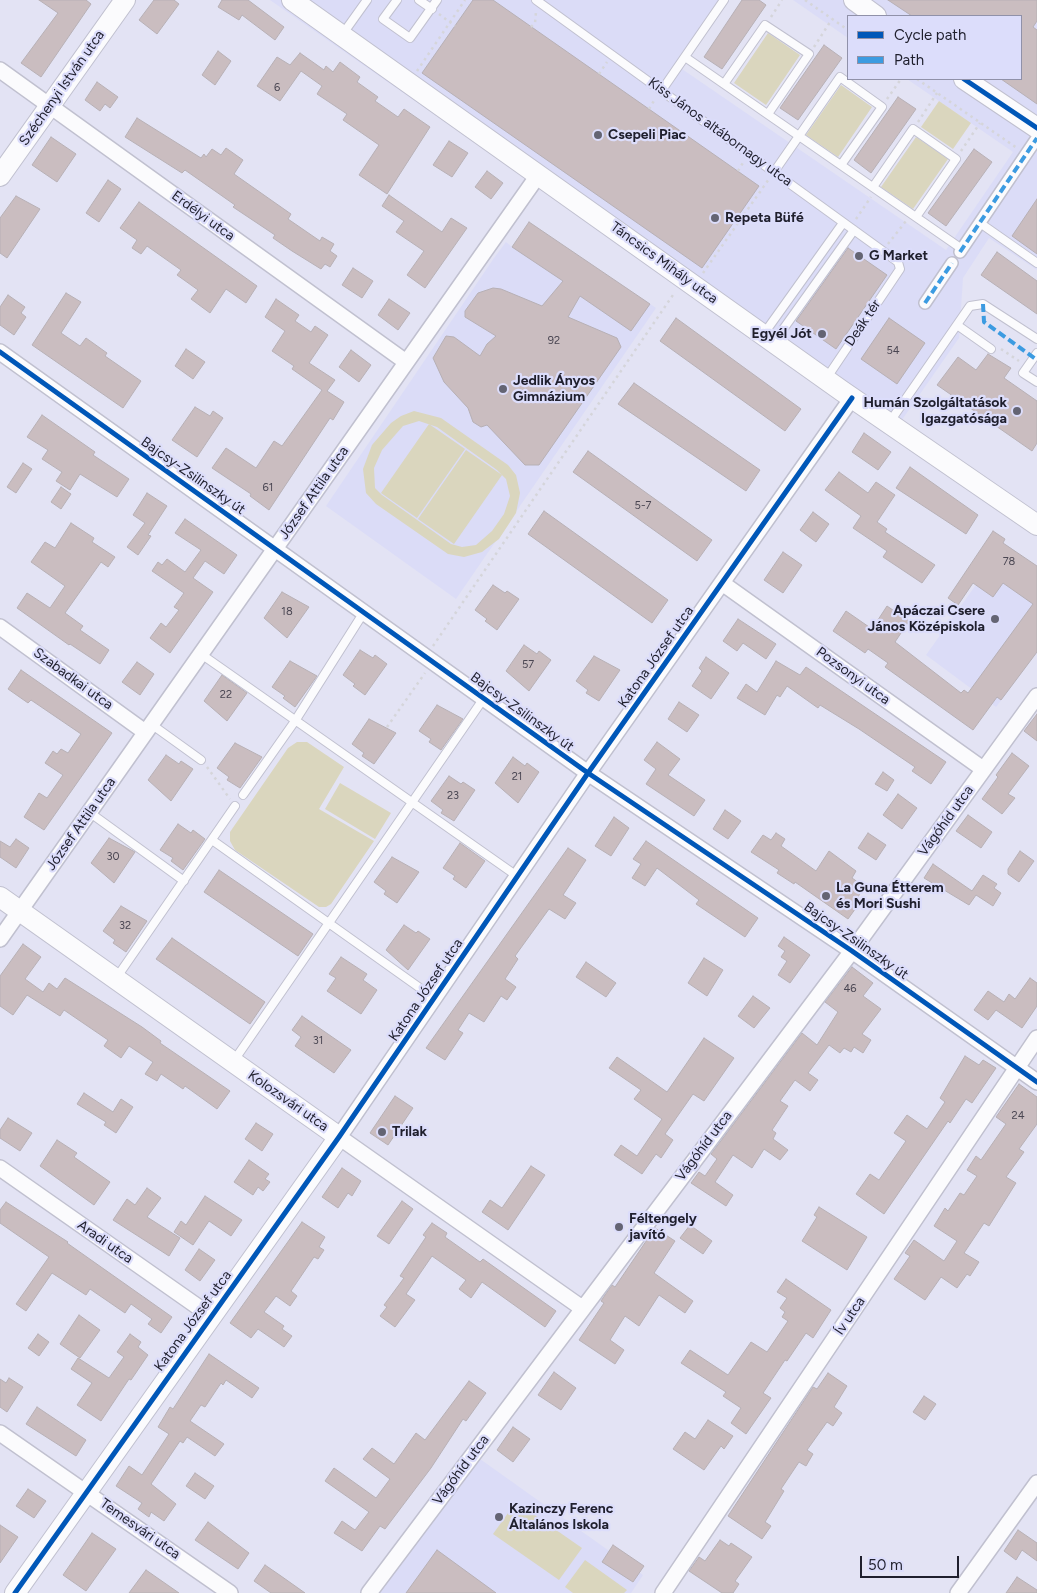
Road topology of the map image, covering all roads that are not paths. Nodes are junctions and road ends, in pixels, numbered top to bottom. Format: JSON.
{"nodes":[{"id":1,"x":125,"y":0,"type":"edge"},
{"id":2,"x":292,"y":0,"type":"edge"},
{"id":3,"x":367,"y":0,"type":"edge"},
{"id":4,"x":397,"y":0,"type":"edge"},
{"id":5,"x":419,"y":0,"type":"edge"},
{"id":6,"x":437,"y":0,"type":"edge"},
{"id":7,"x":537,"y":0,"type":"edge"},
{"id":8,"x":724,"y":0,"type":"edge"},
{"id":9,"x":854,"y":0,"type":"edge"},
{"id":10,"x":432,"y":9,"type":"junction"},
{"id":11,"x":875,"y":15,"type":"edge"},
{"id":12,"x":342,"y":36,"type":"junction"},
{"id":13,"x":685,"y":57,"type":"junction"},
{"id":14,"x":0,"y":70,"type":"edge"},
{"id":15,"x":965,"y":80,"type":"edge"},
{"id":16,"x":724,"y":84,"type":"junction"},
{"id":17,"x":662,"y":90,"type":"junction"},
{"id":18,"x":50,"y":105,"type":"junction"},
{"id":19,"x":768,"y":114,"type":"junction"},
{"id":20,"x":1037,"y":128,"type":"edge"},
{"id":21,"x":799,"y":136,"type":"junction"},
{"id":22,"x":1037,"y":138,"type":"edge"},
{"id":23,"x":841,"y":165,"type":"junction"},
{"id":24,"x":774,"y":172,"type":"junction"},
{"id":25,"x":539,"y":174,"type":"junction"},
{"id":26,"x":0,"y":176,"type":"edge"},
{"id":27,"x":874,"y":188,"type":"junction"},
{"id":28,"x":914,"y":216,"type":"junction"},
{"id":29,"x":843,"y":223,"type":"junction"},
{"id":30,"x":980,"y":224,"type":"junction"},
{"id":31,"x":852,"y":229,"type":"junction"},
{"id":32,"x":961,"y":250,"type":"joint"},
{"id":33,"x":952,"y":263,"type":"dead end"},
{"id":34,"x":1037,"y":263,"type":"edge"},
{"id":35,"x":900,"y":268,"type":"joint"},
{"id":36,"x":925,"y":303,"type":"dead end"},
{"id":37,"x":957,"y":325,"type":"junction"},
{"id":38,"x":769,"y":338,"type":"junction"},
{"id":39,"x":1037,"y":339,"type":"edge"},
{"id":40,"x":991,"y":349,"type":"road end"},
{"id":41,"x":0,"y":352,"type":"edge"},
{"id":42,"x":1037,"y":352,"type":"edge"},
{"id":43,"x":406,"y":362,"type":"junction"},
{"id":44,"x":826,"y":379,"type":"junction"},
{"id":45,"x":1037,"y":382,"type":"edge"},
{"id":46,"x":852,"y":398,"type":"junction"},
{"id":47,"x":889,"y":423,"type":"junction"},
{"id":48,"x":1037,"y":525,"type":"edge"},
{"id":49,"x":275,"y":548,"type":"junction"},
{"id":50,"x":722,"y":583,"type":"junction"},
{"id":51,"x":364,"y":612,"type":"junction"},
{"id":52,"x":0,"y":627,"type":"edge"},
{"id":53,"x":201,"y":654,"type":"junction"},
{"id":54,"x":1037,"y":696,"type":"edge"},
{"id":55,"x":484,"y":698,"type":"junction"},
{"id":56,"x":295,"y":721,"type":"junction"},
{"id":57,"x":148,"y":728,"type":"junction"},
{"id":58,"x":201,"y":760,"type":"road end"},
{"id":59,"x":983,"y":769,"type":"junction"},
{"id":60,"x":588,"y":774,"type":"junction"},
{"id":61,"x":243,"y":795,"type":"dead end"},
{"id":62,"x":412,"y":803,"type":"junction"},
{"id":63,"x":235,"y":806,"type":"road end"},
{"id":64,"x":89,"y":812,"type":"junction"},
{"id":65,"x":212,"y":840,"type":"junction"},
{"id":66,"x":517,"y":876,"type":"junction"},
{"id":67,"x":348,"y":880,"type":"dead end"},
{"id":68,"x":184,"y":881,"type":"junction"},
{"id":69,"x":355,"y":885,"type":"junction"},
{"id":70,"x":0,"y":897,"type":"edge"},
{"id":71,"x":20,"y":911,"type":"junction"},
{"id":72,"x":329,"y":923,"type":"junction"},
{"id":73,"x":0,"y":939,"type":"edge"},
{"id":74,"x":852,"y":951,"type":"junction"},
{"id":75,"x":116,"y":979,"type":"junction"},
{"id":76,"x":434,"y":998,"type":"junction"},
{"id":77,"x":1037,"y":1038,"type":"edge"},
{"id":78,"x":233,"y":1062,"type":"junction"},
{"id":79,"x":1017,"y":1068,"type":"junction"},
{"id":80,"x":1037,"y":1082,"type":"edge"},
{"id":81,"x":339,"y":1137,"type":"junction"},
{"id":82,"x":0,"y":1168,"type":"edge"},
{"id":83,"x":582,"y":1308,"type":"junction"},
{"id":84,"x":211,"y":1316,"type":"junction"},
{"id":85,"x":0,"y":1433,"type":"edge"},
{"id":86,"x":1037,"y":1483,"type":"edge"},
{"id":87,"x":86,"y":1491,"type":"junction"},
{"id":88,"x":15,"y":1593,"type":"edge"},
{"id":89,"x":230,"y":1593,"type":"edge"},
{"id":90,"x":369,"y":1593,"type":"edge"},
{"id":91,"x":663,"y":1593,"type":"edge"},
{"id":92,"x":958,"y":1593,"type":"edge"}],
"edges":[{"from":1,"to":18,"type":"street","name":"Széchenyi István utca"},
{"from":2,"to":12,"type":"street","name":"Táncsics Mihály utca"},
{"from":3,"to":12,"type":"lane"},
{"from":4,"to":10,"type":"lane"},
{"from":5,"to":10,"type":"lane"},
{"from":6,"to":10,"type":"lane"},
{"from":7,"to":17,"type":"lane","name":"Kiss János altábornagy utca"},
{"from":8,"to":13,"type":"lane"},
{"from":9,"to":11,"type":"street"},
{"from":12,"to":25,"type":"street","name":"Táncsics Mihály utca"},
{"from":13,"to":16,"type":"lane"},
{"from":13,"to":17,"type":"lane"},
{"from":14,"to":18,"type":"street","name":"Erdélyi utca"},
{"from":15,"to":20,"type":"street"},
{"from":16,"to":19,"type":"lane"},
{"from":16,"to":19,"type":"lane"},
{"from":17,"to":24,"type":"lane","name":"Kiss János altábornagy utca"},
{"from":18,"to":26,"type":"street","name":"Széchenyi István utca"},
{"from":18,"to":43,"type":"street","name":"Erdélyi utca"},
{"from":19,"to":21,"type":"lane"},
{"from":21,"to":23,"type":"lane"},
{"from":21,"to":23,"type":"lane"},
{"from":21,"to":24,"type":"lane"},
{"from":22,"to":30,"type":"street"},
{"from":23,"to":27,"type":"lane"},
{"from":24,"to":29,"type":"lane","name":"Kiss János altábornagy utca"},
{"from":25,"to":38,"type":"street","name":"Táncsics Mihály utca"},
{"from":25,"to":43,"type":"street","name":"József Attila utca"},
{"from":27,"to":28,"type":"lane"},
{"from":27,"to":28,"type":"lane"},
{"from":28,"to":32,"type":"lane"},
{"from":29,"to":31,"type":"lane","name":"Kiss János altábornagy utca"},
{"from":29,"to":38,"type":"lane"},
{"from":30,"to":32,"type":"street"},
{"from":30,"to":34,"type":"lane"},
{"from":31,"to":35,"type":"lane","name":"Kiss János altábornagy utca"},
{"from":31,"to":38,"type":"lane"},
{"from":33,"to":36,"type":"street"},
{"from":35,"to":44,"type":"lane","name":"Deák tér"},
{"from":37,"to":39,"type":"lane"},
{"from":37,"to":40,"type":"lane"},
{"from":37,"to":47,"type":"lane"},
{"from":38,"to":44,"type":"street","name":"Táncsics Mihály utca"},
{"from":41,"to":49,"type":"street","name":"Bajcsy-Zsilinszky út"},
{"from":42,"to":45,"type":"lane"},
{"from":43,"to":49,"type":"street","name":"József Attila utca"},
{"from":44,"to":46,"type":"street","name":"Táncsics Mihály utca"},
{"from":46,"to":47,"type":"street","name":"Táncsics Mihály utca"},
{"from":46,"to":50,"type":"street","name":"Katona József utca"},
{"from":47,"to":48,"type":"street","name":"Táncsics Mihály utca"},
{"from":49,"to":51,"type":"street","name":"Bajcsy-Zsilinszky út"},
{"from":49,"to":53,"type":"street","name":"József Attila utca"},
{"from":50,"to":59,"type":"street","name":"Pozsonyi utca"},
{"from":50,"to":60,"type":"street","name":"Katona József utca"},
{"from":51,"to":55,"type":"street","name":"Bajcsy-Zsilinszky út"},
{"from":51,"to":56,"type":"lane"},
{"from":52,"to":57,"type":"street","name":"Szabadkai utca"},
{"from":53,"to":56,"type":"lane"},
{"from":53,"to":57,"type":"street","name":"József Attila utca"},
{"from":54,"to":59,"type":"street","name":"Vágóhíd utca"},
{"from":55,"to":60,"type":"street","name":"Bajcsy-Zsilinszky út"},
{"from":55,"to":62,"type":"lane"},
{"from":56,"to":61,"type":"lane"},
{"from":56,"to":62,"type":"lane"},
{"from":57,"to":58,"type":"lane"},
{"from":57,"to":64,"type":"street","name":"József Attila utca"},
{"from":59,"to":74,"type":"street","name":"Vágóhíd utca"},
{"from":60,"to":66,"type":"street","name":"Katona József utca"},
{"from":60,"to":74,"type":"street","name":"Bajcsy-Zsilinszky út"},
{"from":62,"to":66,"type":"lane"},
{"from":62,"to":69,"type":"lane"},
{"from":63,"to":65,"type":"lane"},
{"from":64,"to":68,"type":"lane"},
{"from":64,"to":71,"type":"street","name":"József Attila utca"},
{"from":65,"to":68,"type":"lane"},
{"from":65,"to":72,"type":"lane"},
{"from":66,"to":76,"type":"street","name":"Katona József utca"},
{"from":67,"to":69,"type":"lane"},
{"from":68,"to":75,"type":"lane"},
{"from":69,"to":72,"type":"lane"},
{"from":70,"to":71,"type":"street","name":"Kolozsvári utca"},
{"from":71,"to":73,"type":"street","name":"József Attila utca"},
{"from":71,"to":75,"type":"street","name":"Kolozsvári utca"},
{"from":72,"to":76,"type":"lane"},
{"from":72,"to":78,"type":"lane"},
{"from":74,"to":79,"type":"street","name":"Bajcsy-Zsilinszky út"},
{"from":74,"to":83,"type":"street","name":"Vágóhíd utca"},
{"from":75,"to":78,"type":"street","name":"Kolozsvári utca"},
{"from":76,"to":81,"type":"street","name":"Katona József utca"},
{"from":77,"to":79,"type":"street","name":"Ív utca"},
{"from":78,"to":81,"type":"street","name":"Kolozsvári utca"},
{"from":79,"to":80,"type":"street","name":"Bajcsy-Zsilinszky út"},
{"from":79,"to":91,"type":"street","name":"Ív utca"},
{"from":81,"to":83,"type":"street","name":"Kolozsvári utca"},
{"from":81,"to":84,"type":"street","name":"Katona József utca"},
{"from":82,"to":84,"type":"street","name":"Aradi utca"},
{"from":83,"to":90,"type":"street","name":"Vágóhíd utca"},
{"from":84,"to":87,"type":"street","name":"Katona József utca"},
{"from":85,"to":87,"type":"street","name":"Temesvári utca"},
{"from":86,"to":92,"type":"street"},
{"from":87,"to":88,"type":"street","name":"Katona József utca"},
{"from":87,"to":89,"type":"street","name":"Temesvári utca"}]}
